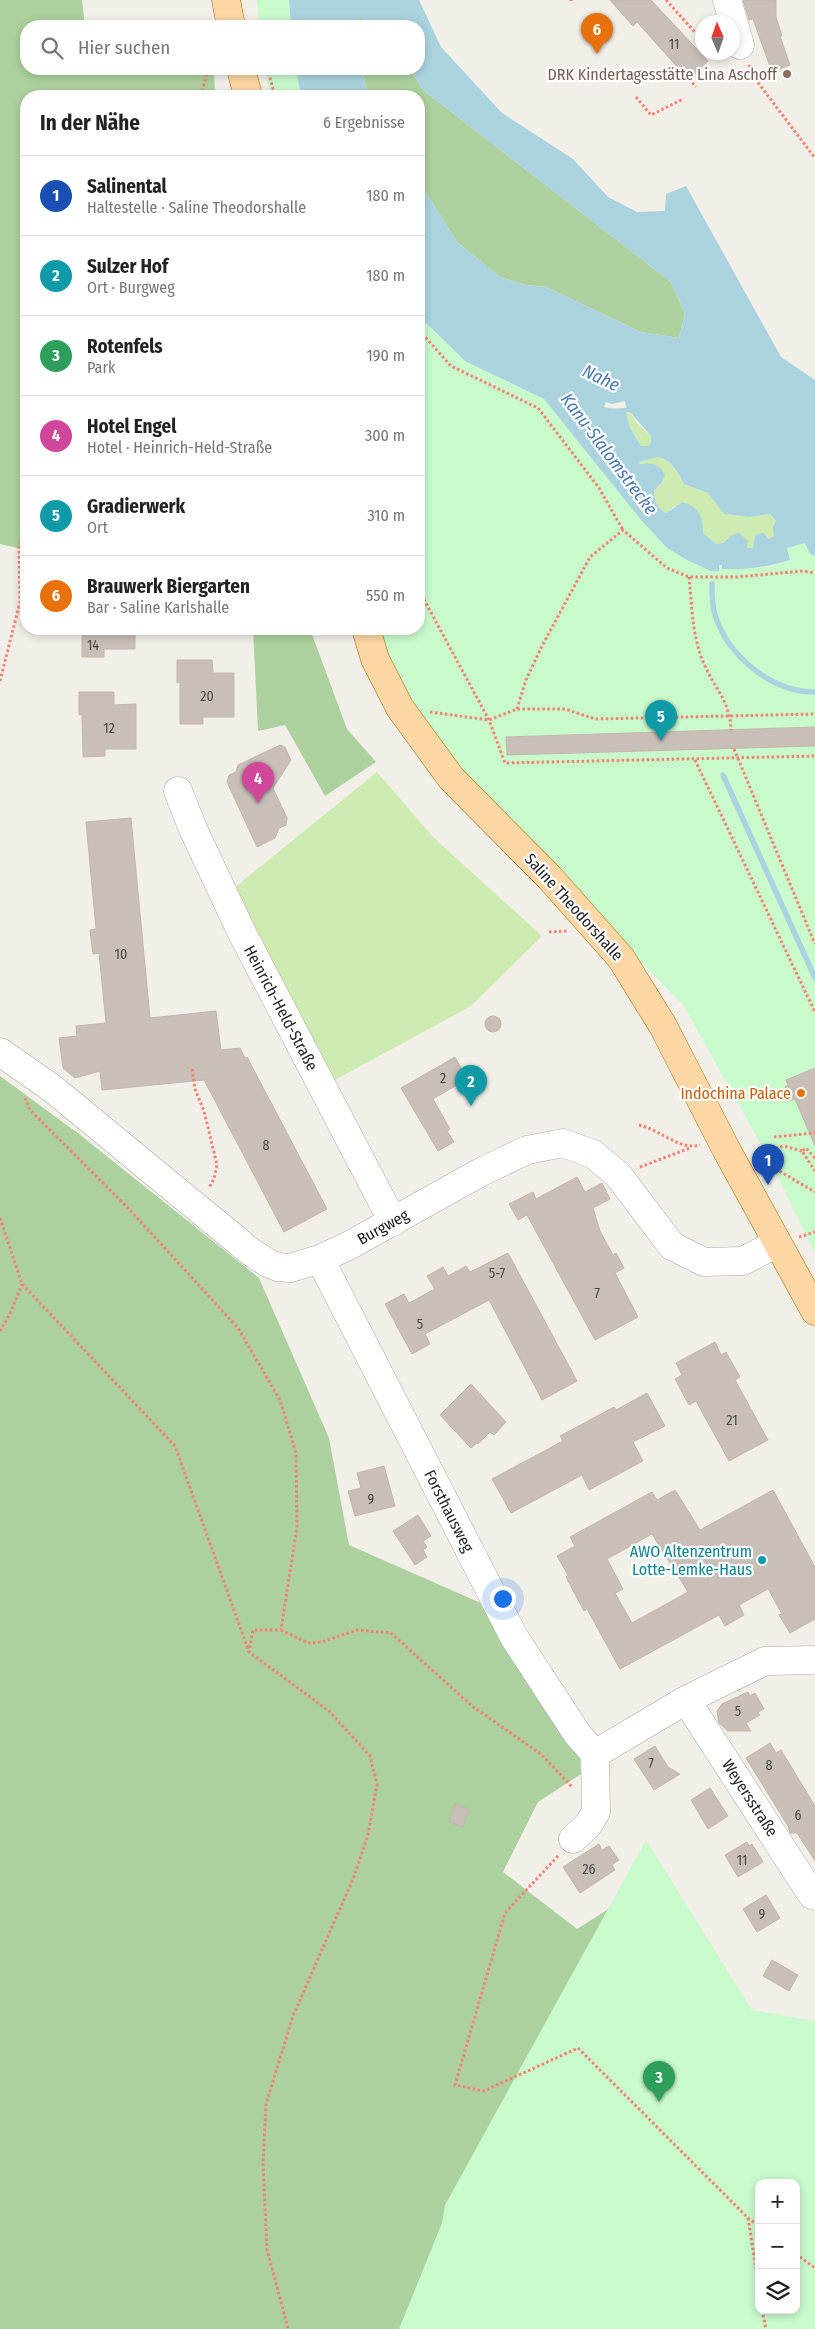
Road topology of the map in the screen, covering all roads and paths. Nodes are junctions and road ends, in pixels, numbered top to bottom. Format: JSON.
{"nodes":[{"id":1,"x":226,"y":0,"type":"edge"},
{"id":2,"x":666,"y":0,"type":"edge"},
{"id":3,"x":727,"y":0,"type":"edge"},
{"id":4,"x":731,"y":15,"type":"edge"},
{"id":5,"x":230,"y":20,"type":"edge"},
{"id":6,"x":695,"y":32,"type":"edge"},
{"id":7,"x":740,"y":45,"type":"edge"},
{"id":8,"x":206,"y":75,"type":"edge"},
{"id":9,"x":243,"y":75,"type":"edge"},
{"id":10,"x":269,"y":75,"type":"edge"},
{"id":11,"x":690,"y":79,"type":"dead end"},
{"id":12,"x":696,"y":87,"type":"dead end"},
{"id":13,"x":203,"y":90,"type":"edge"},
{"id":14,"x":246,"y":90,"type":"edge"},
{"id":15,"x":273,"y":90,"type":"edge"},
{"id":16,"x":636,"y":97,"type":"dead end"},
{"id":17,"x":683,"y":100,"type":"dead end"},
{"id":18,"x":815,"y":158,"type":"edge"},
{"id":19,"x":425,"y":337,"type":"edge"},
{"id":20,"x":623,"y":530,"type":"junction"},
{"id":21,"x":20,"y":544,"type":"edge"},
{"id":22,"x":815,"y":573,"type":"edge"},
{"id":23,"x":689,"y":577,"type":"junction"},
{"id":24,"x":425,"y":601,"type":"edge"},
{"id":25,"x":20,"y":602,"type":"edge"},
{"id":26,"x":20,"y":602,"type":"edge"},
{"id":27,"x":368,"y":635,"type":"edge"},
{"id":28,"x":0,"y":681,"type":"edge"},
{"id":29,"x":400,"y":708,"type":"junction"},
{"id":30,"x":517,"y":710,"type":"junction"},
{"id":31,"x":815,"y":714,"type":"edge"},
{"id":32,"x":730,"y":715,"type":"junction"},
{"id":33,"x":489,"y":720,"type":"junction"},
{"id":34,"x":731,"y":730,"type":"dead end"},
{"id":35,"x":734,"y":749,"type":"dead end"},
{"id":36,"x":815,"y":756,"type":"edge"},
{"id":37,"x":738,"y":759,"type":"junction"},
{"id":38,"x":695,"y":760,"type":"junction"},
{"id":39,"x":178,"y":790,"type":"dead end"},
{"id":40,"x":815,"y":944,"type":"edge"},
{"id":41,"x":815,"y":1012,"type":"edge"},
{"id":42,"x":0,"y":1052,"type":"edge"},
{"id":43,"x":192,"y":1069,"type":"dead end"},
{"id":44,"x":22,"y":1092,"type":"dead end"},
{"id":45,"x":639,"y":1125,"type":"dead end"},
{"id":46,"x":815,"y":1133,"type":"edge"},
{"id":47,"x":774,"y":1137,"type":"dead end"},
{"id":48,"x":691,"y":1148,"type":"junction"},
{"id":49,"x":738,"y":1148,"type":"junction"},
{"id":50,"x":802,"y":1151,"type":"junction"},
{"id":51,"x":756,"y":1153,"type":"junction"},
{"id":52,"x":815,"y":1158,"type":"edge"},
{"id":53,"x":815,"y":1171,"type":"edge"},
{"id":54,"x":618,"y":1175,"type":"junction"},
{"id":55,"x":815,"y":1192,"type":"edge"},
{"id":56,"x":196,"y":1209,"type":"junction"},
{"id":57,"x":0,"y":1218,"type":"edge"},
{"id":58,"x":393,"y":1222,"type":"junction"},
{"id":59,"x":777,"y":1243,"type":"junction"},
{"id":60,"x":320,"y":1260,"type":"junction"},
{"id":61,"x":22,"y":1284,"type":"junction"},
{"id":62,"x":815,"y":1311,"type":"edge"},
{"id":63,"x":0,"y":1331,"type":"edge"},
{"id":64,"x":281,"y":1630,"type":"junction"},
{"id":65,"x":249,"y":1652,"type":"junction"},
{"id":66,"x":815,"y":1660,"type":"edge"},
{"id":67,"x":686,"y":1700,"type":"junction"},
{"id":68,"x":595,"y":1754,"type":"junction"},
{"id":69,"x":596,"y":1812,"type":"junction"},
{"id":70,"x":574,"y":1839,"type":"joint"},
{"id":71,"x":815,"y":1896,"type":"edge"},
{"id":72,"x":748,"y":2218,"type":"junction"},
{"id":73,"x":756,"y":2224,"type":"edge"},
{"id":74,"x":800,"y":2257,"type":"edge"},
{"id":75,"x":815,"y":2268,"type":"edge"},
{"id":76,"x":756,"y":2269,"type":"edge"},
{"id":77,"x":763,"y":2314,"type":"edge"},
{"id":78,"x":288,"y":2329,"type":"edge"},
{"id":79,"x":766,"y":2329,"type":"edge"}],
"edges":[{"from":1,"to":5,"type":"main road"},
{"from":2,"to":6,"type":"path"},
{"from":3,"to":4,"type":"street"},
{"from":7,"to":18,"type":"path"},
{"from":8,"to":13,"type":"path"},
{"from":9,"to":14,"type":"main road"},
{"from":10,"to":15,"type":"path"},
{"from":11,"to":12,"type":"path"},
{"from":16,"to":17,"type":"path"},
{"from":19,"to":20,"type":"path"},
{"from":20,"to":23,"type":"path"},
{"from":20,"to":30,"type":"path"},
{"from":21,"to":26,"type":"path"},
{"from":22,"to":23,"type":"path"},
{"from":23,"to":32,"type":"path"},
{"from":24,"to":33,"type":"path"},
{"from":25,"to":28,"type":"path"},
{"from":27,"to":29,"type":"main road","name":"Saline Theodorshalle"},
{"from":29,"to":33,"type":"path"},
{"from":29,"to":49,"type":"main road","name":"Saline Theodorshalle"},
{"from":30,"to":32,"type":"path"},
{"from":30,"to":33,"type":"path"},
{"from":31,"to":32,"type":"path"},
{"from":32,"to":34,"type":"path"},
{"from":33,"to":38,"type":"path"},
{"from":35,"to":37,"type":"path"},
{"from":36,"to":37,"type":"path"},
{"from":37,"to":38,"type":"path"},
{"from":37,"to":40,"type":"path"},
{"from":38,"to":41,"type":"path"},
{"from":39,"to":58,"type":"street","name":"Heinrich-Held-Straße"},
{"from":42,"to":56,"type":"street","name":"Burgweg"},
{"from":43,"to":56,"type":"path"},
{"from":44,"to":64,"type":"path"},
{"from":45,"to":48,"type":"path"},
{"from":46,"to":47,"type":"path"},
{"from":48,"to":49,"type":"path"},
{"from":48,"to":54,"type":"path"},
{"from":49,"to":51,"type":"path"},
{"from":49,"to":59,"type":"main road","name":"Saline Theodorshalle"},
{"from":50,"to":51,"type":"path"},
{"from":50,"to":52,"type":"path"},
{"from":50,"to":53,"type":"path"},
{"from":51,"to":55,"type":"path"},
{"from":54,"to":58,"type":"street","name":"Burgweg"},
{"from":54,"to":59,"type":"street","name":"Burgweg"},
{"from":56,"to":60,"type":"street","name":"Burgweg"},
{"from":57,"to":61,"type":"path"},
{"from":58,"to":60,"type":"street","name":"Burgweg"},
{"from":59,"to":62,"type":"main road","name":"Saline Theodorshalle"},
{"from":60,"to":68,"type":"street","name":"Forsthausweg"},
{"from":61,"to":63,"type":"path"},
{"from":61,"to":65,"type":"path"},
{"from":64,"to":65,"type":"path"},
{"from":64,"to":69,"type":"path"},
{"from":65,"to":78,"type":"path"},
{"from":66,"to":67,"type":"street"},
{"from":67,"to":68,"type":"street"},
{"from":67,"to":71,"type":"street","name":"Weyersstraße"},
{"from":68,"to":69,"type":"street"},
{"from":69,"to":70,"type":"street"},
{"from":70,"to":72,"type":"path"},
{"from":72,"to":73,"type":"path"},
{"from":72,"to":76,"type":"path"},
{"from":74,"to":75,"type":"path"},
{"from":77,"to":79,"type":"path"}]}
